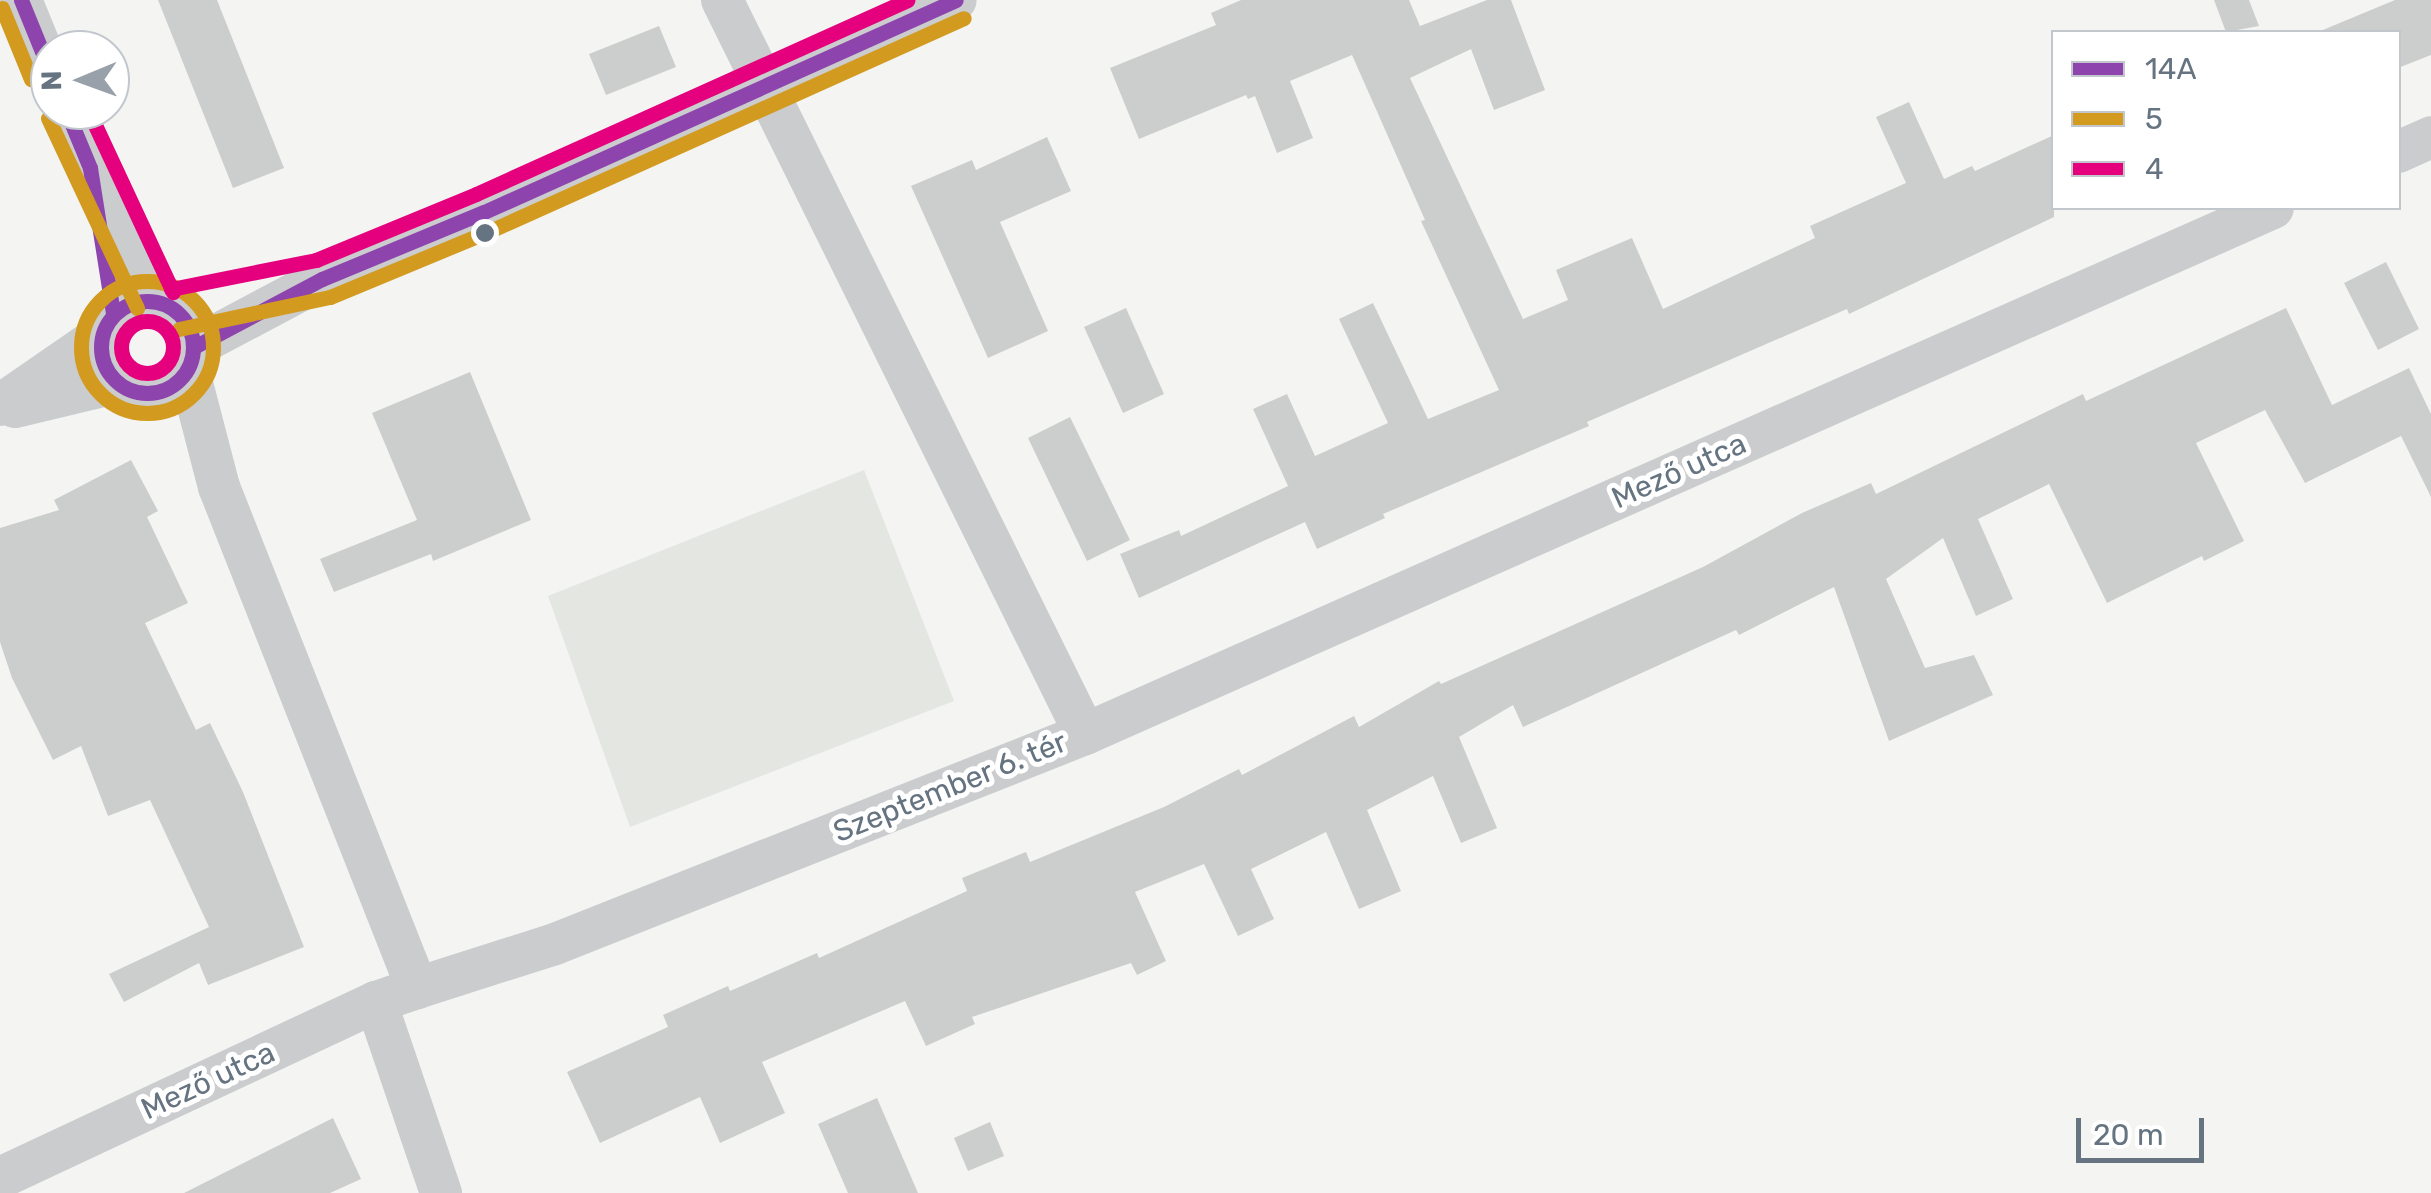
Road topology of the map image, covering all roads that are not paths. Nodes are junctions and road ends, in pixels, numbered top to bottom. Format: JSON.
{"nodes":[{"id":1,"x":21,"y":0,"type":"edge"},
{"id":2,"x":722,"y":0,"type":"edge"},
{"id":3,"x":956,"y":0,"type":"edge"},
{"id":4,"x":33,"y":30,"type":"edge"},
{"id":5,"x":761,"y":86,"type":"junction"},
{"id":6,"x":74,"y":130,"type":"edge"},
{"id":7,"x":2431,"y":137,"type":"edge"},
{"id":8,"x":2401,"y":151,"type":"edge"},
{"id":9,"x":90,"y":168,"type":"junction"},
{"id":10,"x":2268,"y":210,"type":"edge"},
{"id":11,"x":322,"y":278,"type":"junction"},
{"id":12,"x":165,"y":305,"type":"junction"},
{"id":13,"x":107,"y":324,"type":"junction"},
{"id":14,"x":163,"y":372,"type":"junction"},
{"id":15,"x":0,"y":408,"type":"edge"},
{"id":16,"x":1085,"y":734,"type":"junction"},
{"id":17,"x":417,"y":988,"type":"junction"},
{"id":18,"x":376,"y":1002,"type":"junction"},
{"id":19,"x":0,"y":1178,"type":"edge"},
{"id":20,"x":442,"y":1193,"type":"edge"}],
"edges":[{"from":1,"to":4,"type":"street"},
{"from":2,"to":5,"type":"street","name":"Szeptember 6. tér"},
{"from":3,"to":5,"type":"street"},
{"from":5,"to":11,"type":"street"},
{"from":5,"to":16,"type":"street","name":"Szeptember 6. tér"},
{"from":6,"to":9,"type":"street"},
{"from":7,"to":8,"type":"street"},
{"from":9,"to":12,"type":"street"},
{"from":9,"to":13,"type":"street"},
{"from":10,"to":16,"type":"street","name":"Mező utca"},
{"from":11,"to":12,"type":"street"},
{"from":11,"to":14,"type":"street"},
{"from":12,"to":13,"type":"street"},
{"from":12,"to":14,"type":"street"},
{"from":13,"to":14,"type":"street"},
{"from":13,"to":15,"type":"street"},
{"from":14,"to":15,"type":"street"},
{"from":14,"to":17,"type":"street"},
{"from":16,"to":17,"type":"street","name":"Szeptember 6. tér"},
{"from":17,"to":18,"type":"street","name":"Mező utca"},
{"from":18,"to":19,"type":"street","name":"Mező utca"},
{"from":18,"to":20,"type":"street"}]}
